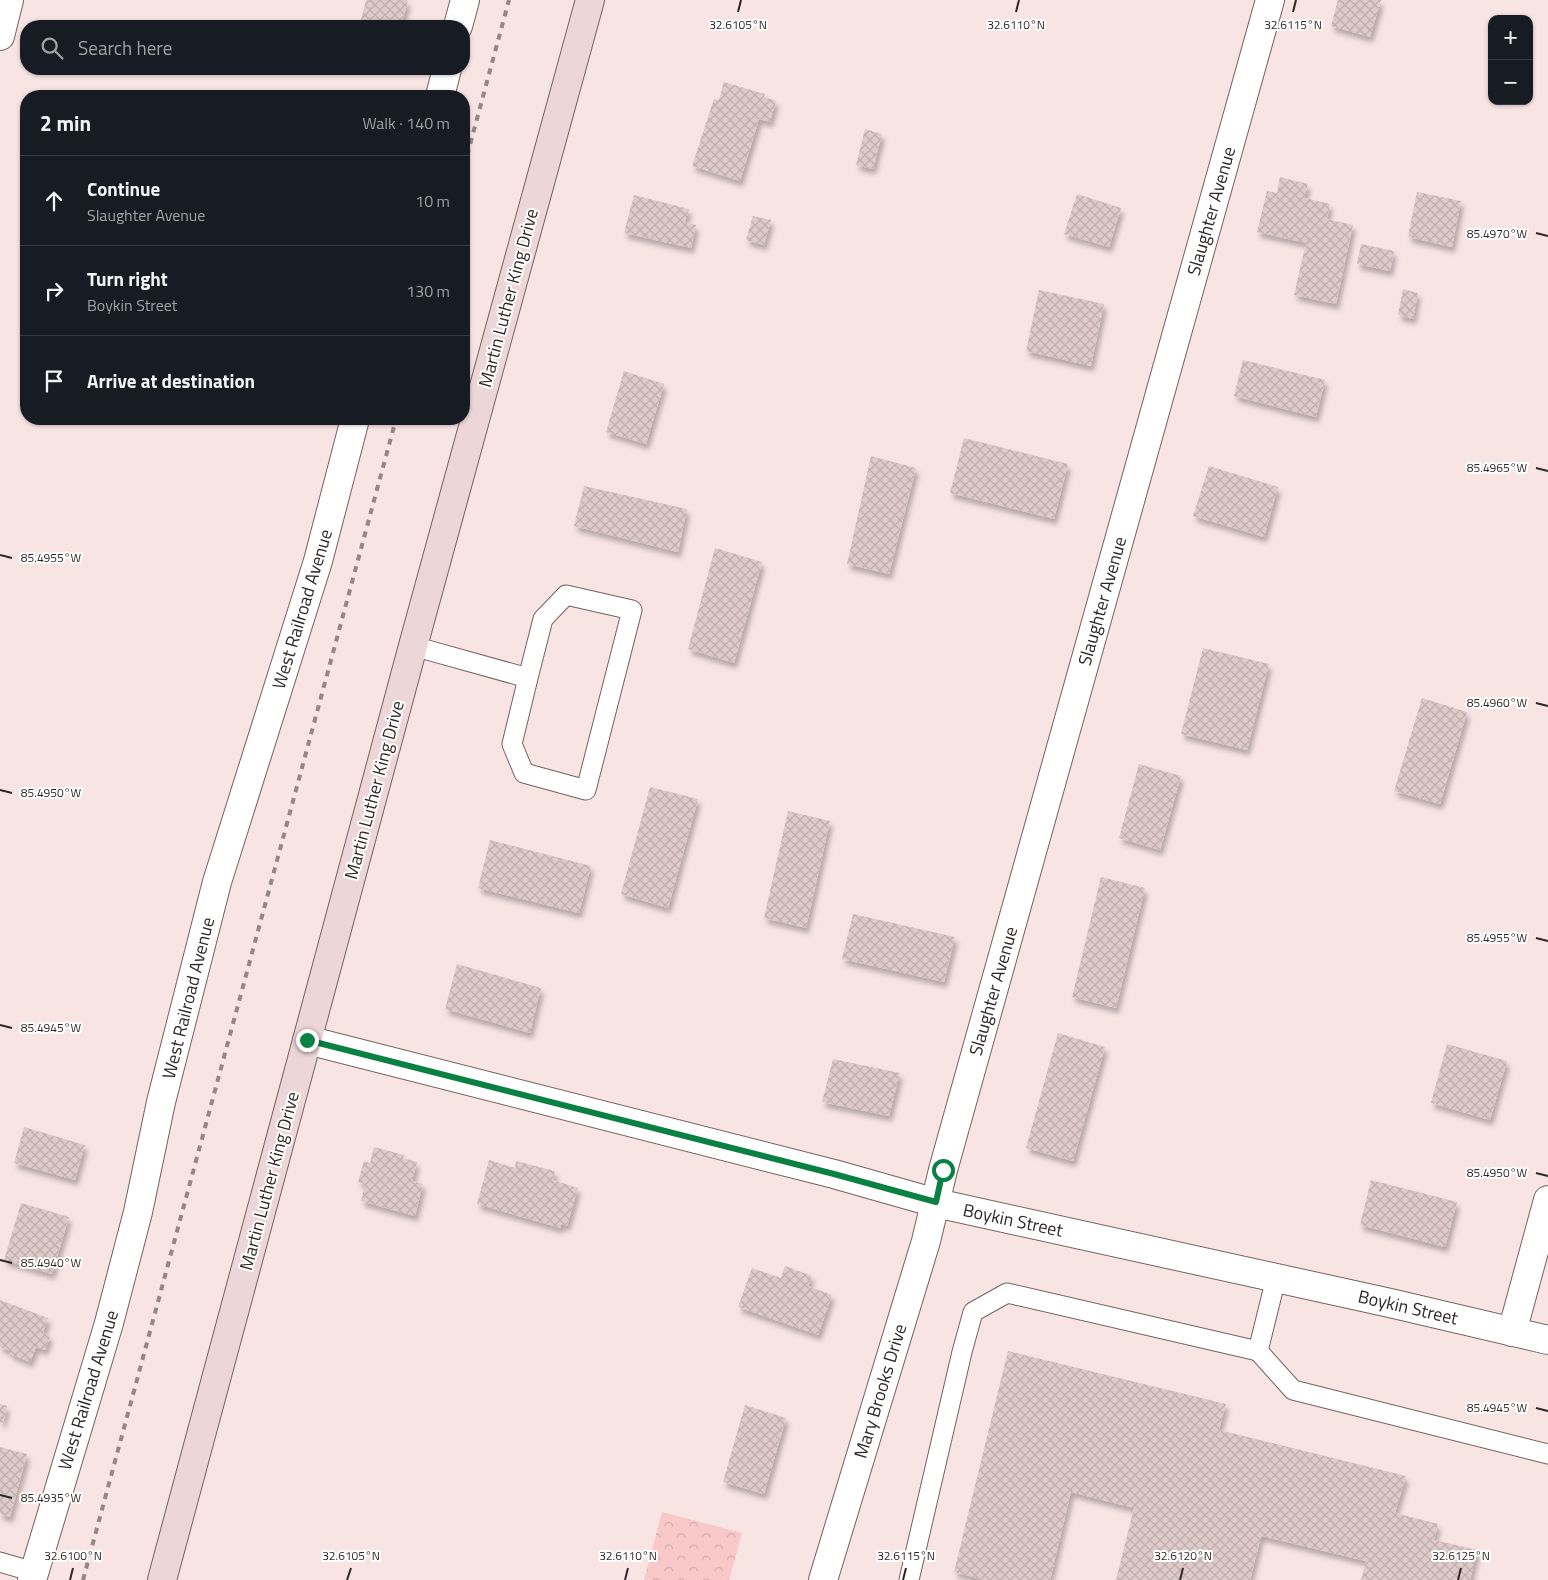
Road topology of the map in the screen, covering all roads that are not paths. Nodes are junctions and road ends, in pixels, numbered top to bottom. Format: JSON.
{"nodes":[{"id":1,"x":9,"y":0,"type":"edge"},
{"id":2,"x":465,"y":0,"type":"edge"},
{"id":3,"x":590,"y":0,"type":"edge"},
{"id":4,"x":1270,"y":0,"type":"edge"},
{"id":5,"x":460,"y":20,"type":"edge"},
{"id":6,"x":0,"y":36,"type":"edge"},
{"id":7,"x":445,"y":75,"type":"edge"},
{"id":8,"x":442,"y":90,"type":"edge"},
{"id":9,"x":353,"y":425,"type":"edge"},
{"id":10,"x":413,"y":646,"type":"junction"},
{"id":11,"x":528,"y":678,"type":"junction"},
{"id":12,"x":307,"y":1040,"type":"junction"},
{"id":13,"x":1548,"y":1200,"type":"edge"},
{"id":14,"x":936,"y":1202,"type":"junction"},
{"id":15,"x":1276,"y":1278,"type":"junction"},
{"id":16,"x":1512,"y":1332,"type":"junction"},
{"id":17,"x":1548,"y":1340,"type":"edge"},
{"id":18,"x":1258,"y":1350,"type":"junction"},
{"id":19,"x":1548,"y":1454,"type":"edge"},
{"id":20,"x":0,"y":1562,"type":"edge"},
{"id":21,"x":33,"y":1576,"type":"edge"},
{"id":22,"x":162,"y":1580,"type":"edge"},
{"id":23,"x":823,"y":1580,"type":"edge"},
{"id":24,"x":909,"y":1580,"type":"edge"}],
"edges":[{"from":1,"to":6,"type":"street"},
{"from":2,"to":5,"type":"street"},
{"from":3,"to":10,"type":"main road","name":"Martin Luther King Drive"},
{"from":4,"to":14,"type":"street","name":"Slaughter Avenue"},
{"from":7,"to":8,"type":"street"},
{"from":9,"to":21,"type":"street","name":"West Railroad Avenue"},
{"from":10,"to":11,"type":"lane"},
{"from":10,"to":12,"type":"main road","name":"Martin Luther King Drive"},
{"from":11,"to":11,"type":"lane"},
{"from":12,"to":14,"type":"street","name":"Boykin Street"},
{"from":12,"to":22,"type":"main road","name":"Martin Luther King Drive"},
{"from":13,"to":16,"type":"street"},
{"from":14,"to":15,"type":"street","name":"Boykin Street"},
{"from":14,"to":23,"type":"street","name":"Mary Brooks Drive"},
{"from":15,"to":16,"type":"street","name":"Boykin Street"},
{"from":15,"to":18,"type":"lane"},
{"from":16,"to":17,"type":"street","name":"Boykin Street"},
{"from":18,"to":19,"type":"lane"},
{"from":18,"to":24,"type":"lane"},
{"from":20,"to":21,"type":"lane"}]}
